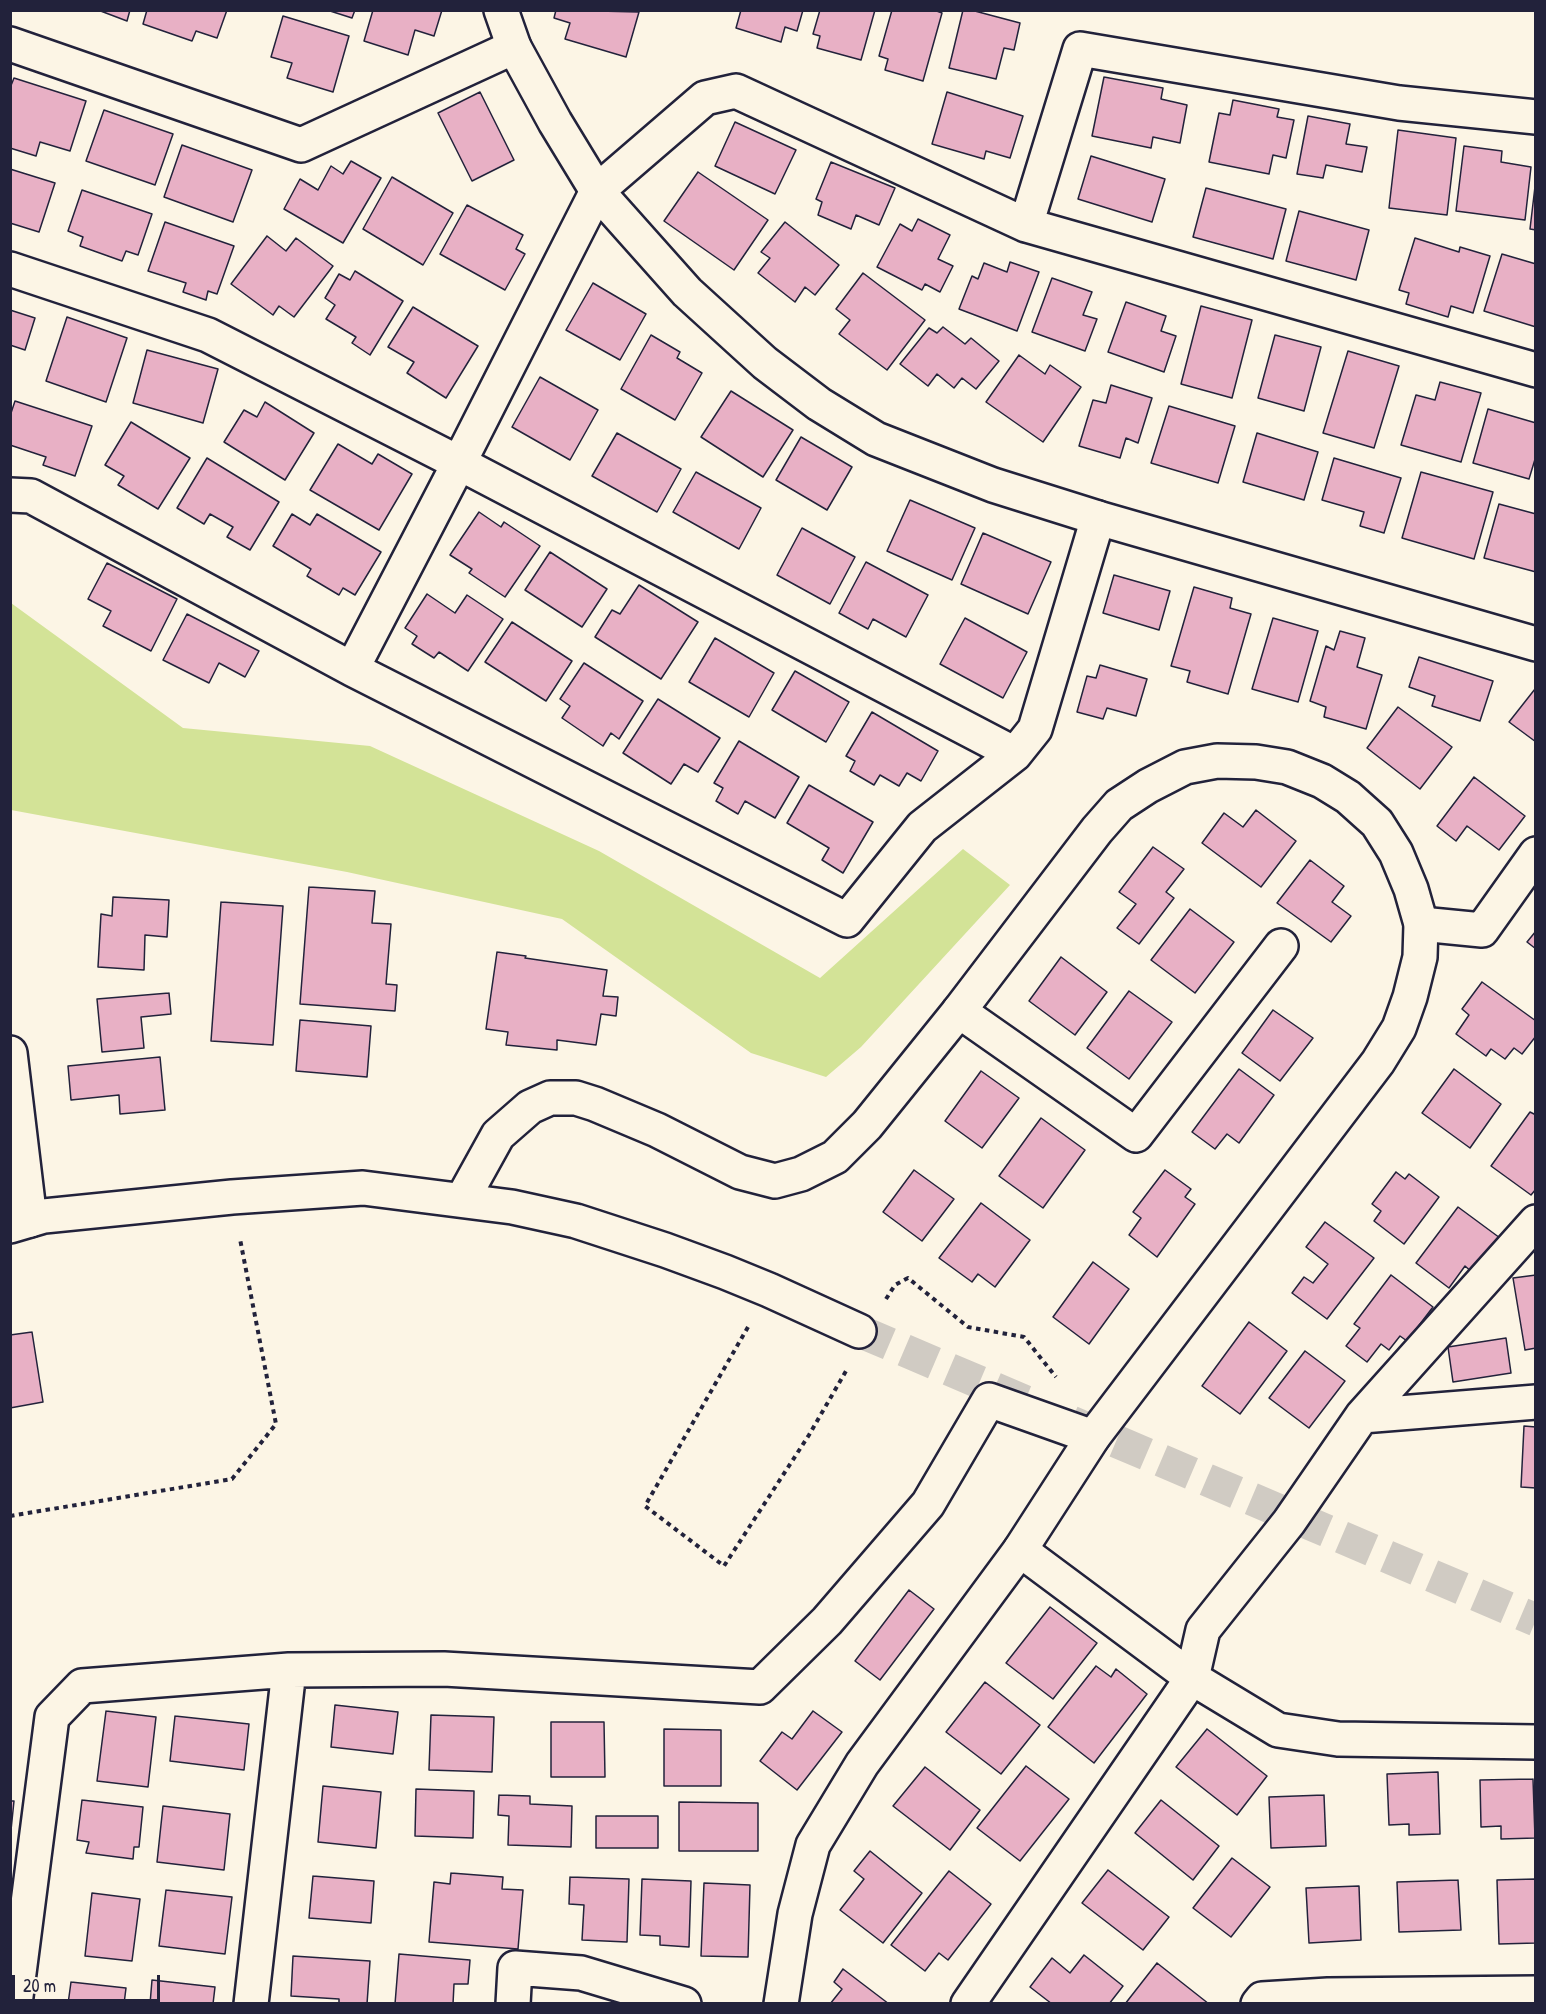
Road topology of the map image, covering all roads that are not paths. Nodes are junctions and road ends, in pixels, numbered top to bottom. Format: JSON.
{"nodes":[{"id":1,"x":501,"y":10,"type":"edge"},
{"id":2,"x":10,"y":44,"type":"edge"},
{"id":3,"x":514,"y":47,"type":"junction"},
{"id":4,"x":1536,"y":117,"type":"edge"},
{"id":5,"x":597,"y":191,"type":"junction"},
{"id":6,"x":1026,"y":225,"type":"junction"},
{"id":7,"x":10,"y":269,"type":"edge"},
{"id":8,"x":1536,"y":370,"type":"edge"},
{"id":9,"x":459,"y":463,"type":"junction"},
{"id":10,"x":10,"y":495,"type":"edge"},
{"id":11,"x":1098,"y":518,"type":"junction"},
{"id":12,"x":1536,"y":644,"type":"edge"},
{"id":13,"x":352,"y":669,"type":"junction"},
{"id":14,"x":1015,"y":754,"type":"junction"},
{"id":15,"x":1536,"y":854,"type":"edge"},
{"id":16,"x":1421,"y":924,"type":"junction"},
{"id":17,"x":1281,"y":946,"type":"dead end"},
{"id":18,"x":959,"y":1011,"type":"junction"},
{"id":19,"x":10,"y":1053,"type":"edge"},
{"id":20,"x":462,"y":1200,"type":"junction"},
{"id":21,"x":1536,"y":1222,"type":"edge"},
{"id":22,"x":20,"y":1223,"type":"edge"},
{"id":23,"x":859,"y":1331,"type":"tunnel mouth"},
{"id":24,"x":1536,"y":1402,"type":"edge"},
{"id":25,"x":1362,"y":1416,"type":"junction"},
{"id":26,"x":1093,"y":1437,"type":"junction"},
{"id":27,"x":1020,"y":1550,"type":"junction"},
{"id":28,"x":289,"y":1670,"type":"junction"},
{"id":29,"x":1192,"y":1678,"type":"junction"},
{"id":30,"x":1536,"y":1742,"type":"edge"},
{"id":31,"x":1536,"y":1993,"type":"edge"},
{"id":32,"x":15,"y":2004,"type":"edge"},
{"id":33,"x":251,"y":2004,"type":"edge"},
{"id":34,"x":513,"y":2004,"type":"edge"},
{"id":35,"x":684,"y":2004,"type":"edge"},
{"id":36,"x":782,"y":2004,"type":"edge"},
{"id":37,"x":968,"y":2004,"type":"edge"},
{"id":38,"x":1258,"y":2004,"type":"edge"}],
"edges":[{"from":1,"to":3,"type":"street"},
{"from":2,"to":3,"type":"street"},
{"from":3,"to":5,"type":"street"},
{"from":4,"to":6,"type":"street"},
{"from":5,"to":6,"type":"street"},
{"from":5,"to":9,"type":"street"},
{"from":5,"to":11,"type":"street"},
{"from":6,"to":8,"type":"street"},
{"from":7,"to":9,"type":"street"},
{"from":9,"to":13,"type":"street"},
{"from":9,"to":14,"type":"street"},
{"from":10,"to":13,"type":"street"},
{"from":11,"to":12,"type":"street"},
{"from":11,"to":14,"type":"street"},
{"from":13,"to":14,"type":"street"},
{"from":15,"to":16,"type":"street"},
{"from":16,"to":18,"type":"street"},
{"from":16,"to":26,"type":"street"},
{"from":17,"to":18,"type":"street"},
{"from":18,"to":20,"type":"street"},
{"from":19,"to":22,"type":"street"},
{"from":20,"to":22,"type":"street"},
{"from":20,"to":23,"type":"street"},
{"from":21,"to":25,"type":"street"},
{"from":24,"to":25,"type":"street"},
{"from":25,"to":29,"type":"street"},
{"from":26,"to":27,"type":"street"},
{"from":26,"to":28,"type":"street"},
{"from":27,"to":29,"type":"street"},
{"from":27,"to":36,"type":"street"},
{"from":28,"to":32,"type":"street"},
{"from":28,"to":33,"type":"street"},
{"from":29,"to":30,"type":"street"},
{"from":29,"to":37,"type":"street"},
{"from":31,"to":38,"type":"street"},
{"from":34,"to":35,"type":"street"}]}
